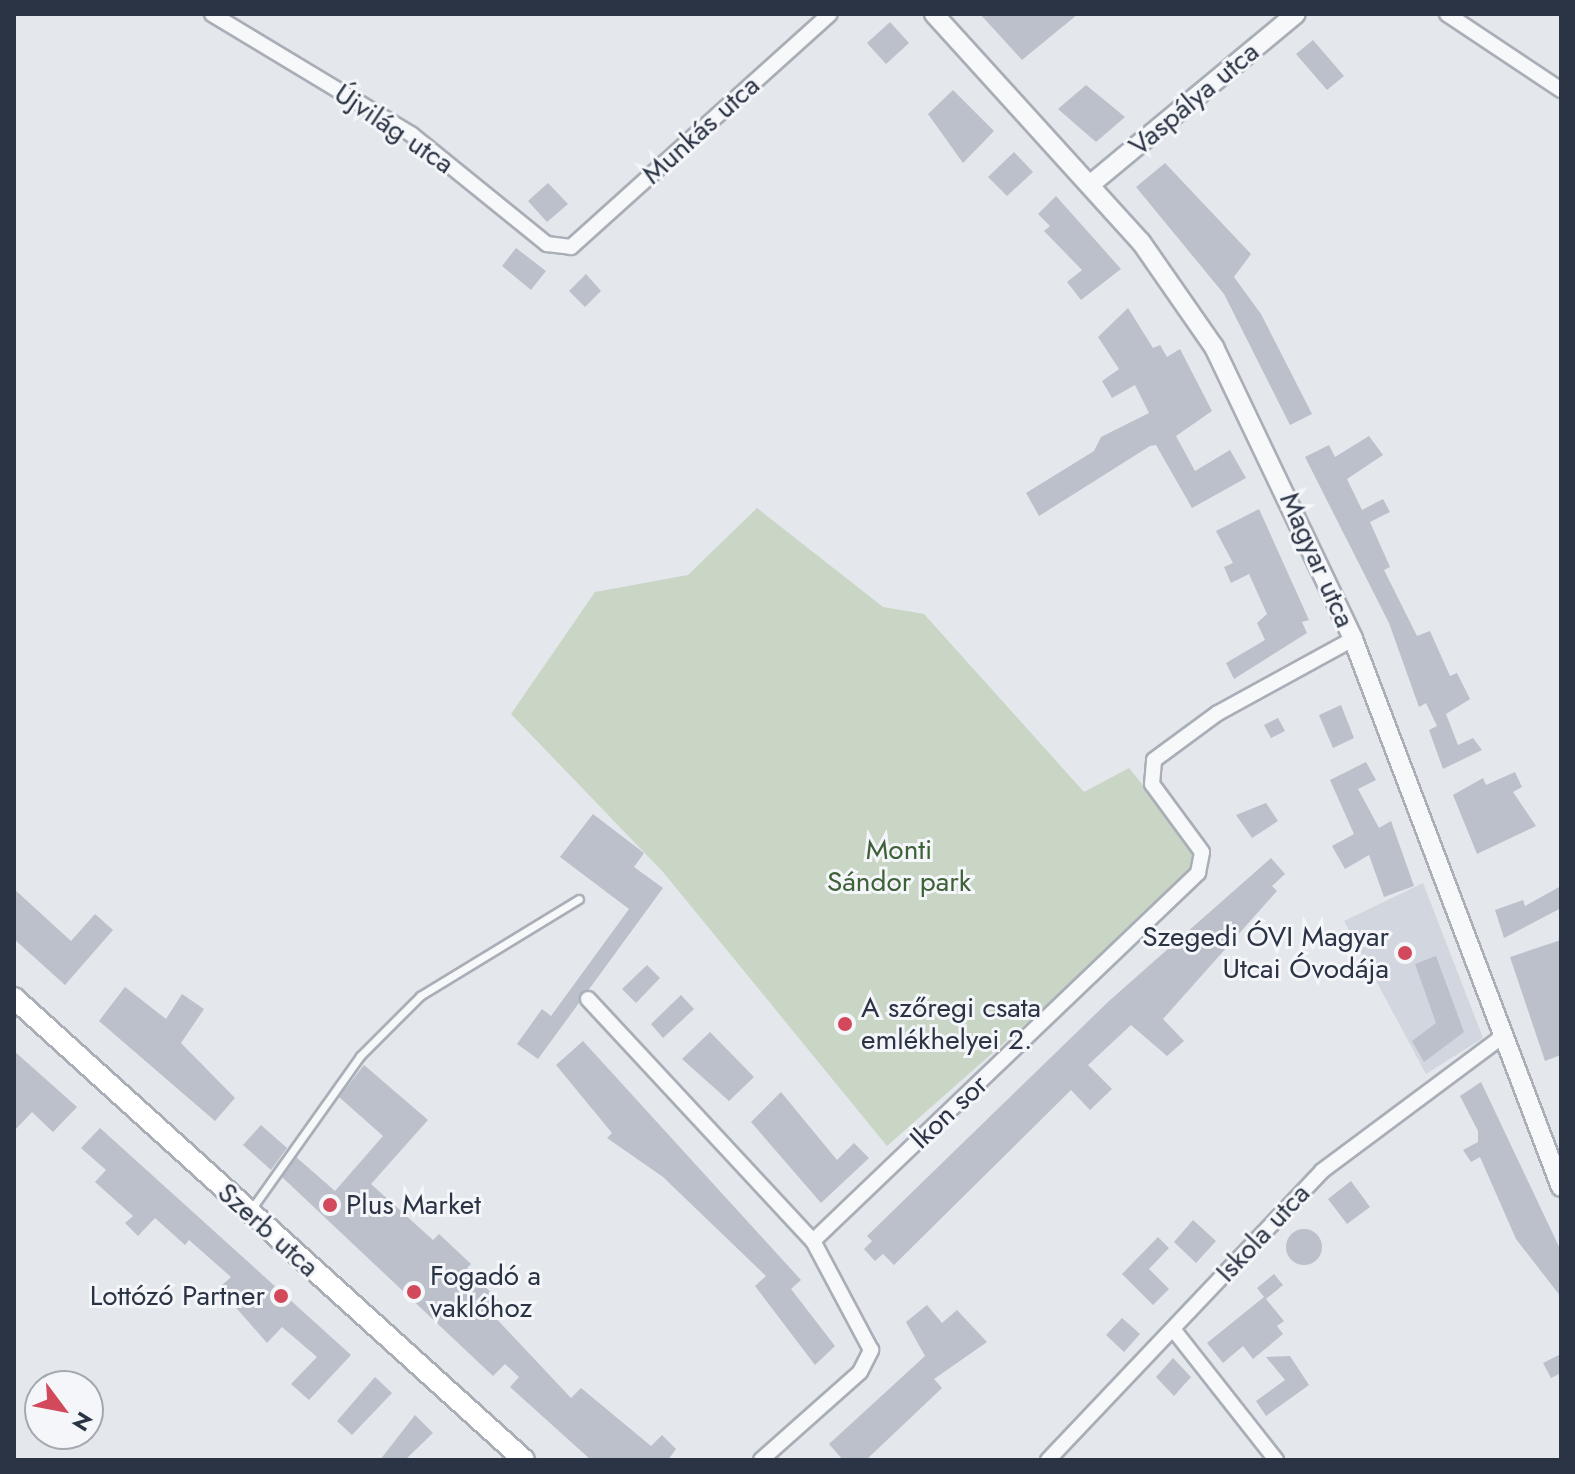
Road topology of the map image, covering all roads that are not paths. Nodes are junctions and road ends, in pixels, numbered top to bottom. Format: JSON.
{"nodes":[{"id":1,"x":212,"y":14,"type":"edge"},
{"id":2,"x":830,"y":14,"type":"edge"},
{"id":3,"x":934,"y":14,"type":"edge"},
{"id":4,"x":1296,"y":14,"type":"edge"},
{"id":5,"x":1447,"y":14,"type":"edge"},
{"id":6,"x":1561,"y":90,"type":"edge"},
{"id":7,"x":1091,"y":184,"type":"junction"},
{"id":8,"x":571,"y":247,"type":"joint"},
{"id":9,"x":1353,"y":639,"type":"junction"},
{"id":10,"x":579,"y":899,"type":"dead end"},
{"id":11,"x":14,"y":998,"type":"edge"},
{"id":12,"x":588,"y":999,"type":"dead end"},
{"id":13,"x":1503,"y":1036,"type":"junction"},
{"id":14,"x":1561,"y":1187,"type":"edge"},
{"id":15,"x":249,"y":1212,"type":"junction"},
{"id":16,"x":813,"y":1241,"type":"junction"},
{"id":17,"x":1173,"y":1329,"type":"junction"},
{"id":18,"x":524,"y":1460,"type":"edge"},
{"id":19,"x":761,"y":1460,"type":"edge"},
{"id":20,"x":1048,"y":1460,"type":"edge"},
{"id":21,"x":1276,"y":1460,"type":"edge"}],
"edges":[{"from":1,"to":8,"type":"street","name":"Újvilág utca"},
{"from":2,"to":8,"type":"street","name":"Munkás utca"},
{"from":3,"to":7,"type":"street","name":"Magyar utca"},
{"from":4,"to":7,"type":"street","name":"Vaspálya utca"},
{"from":5,"to":6,"type":"street"},
{"from":7,"to":9,"type":"street","name":"Magyar utca"},
{"from":9,"to":13,"type":"street","name":"Magyar utca"},
{"from":9,"to":16,"type":"street","name":"Ikon sor"},
{"from":10,"to":15,"type":"lane"},
{"from":11,"to":15,"type":"main road","name":"Szerb utca"},
{"from":12,"to":16,"type":"street"},
{"from":13,"to":14,"type":"street","name":"Magyar utca"},
{"from":13,"to":17,"type":"street","name":"Iskola utca"},
{"from":15,"to":18,"type":"main road","name":"Szerb utca"},
{"from":16,"to":19,"type":"street"},
{"from":17,"to":20,"type":"street","name":"Iskola utca"},
{"from":17,"to":21,"type":"street"}]}
